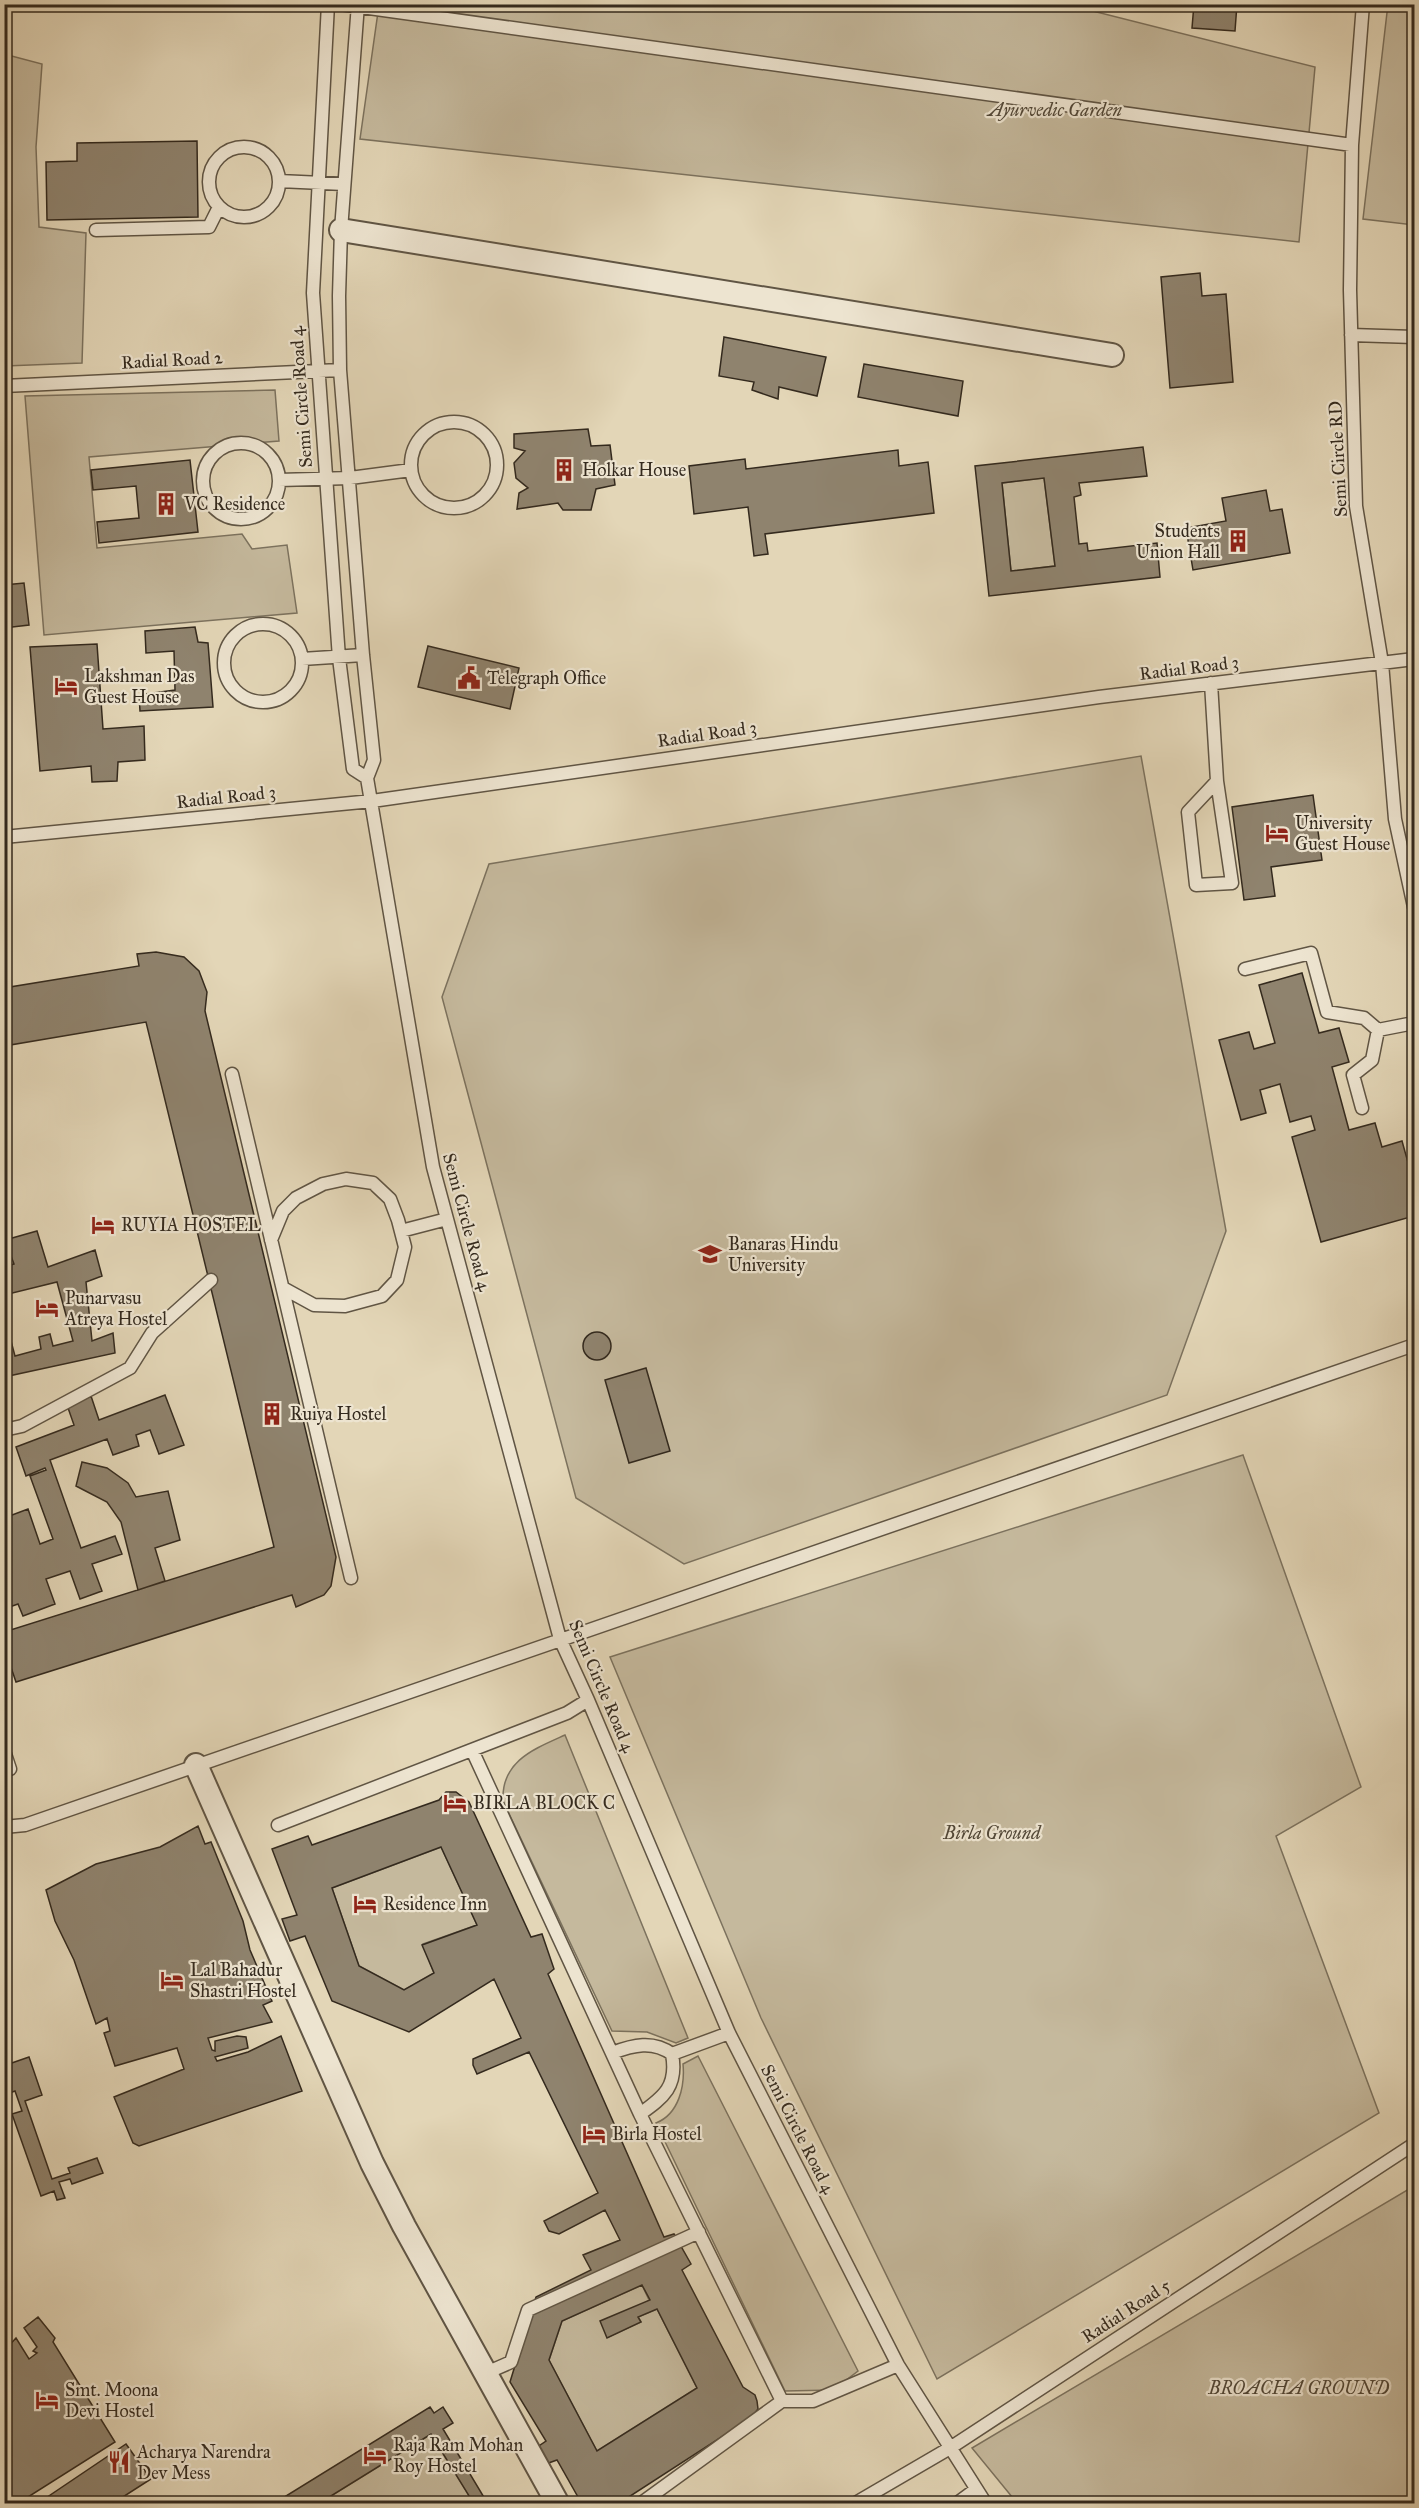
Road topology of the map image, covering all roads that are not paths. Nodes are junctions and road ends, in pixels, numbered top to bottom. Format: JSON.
{"nodes":[{"id":1,"x":328,"y":4,"type":"edge"},
{"id":2,"x":340,"y":4,"type":"edge"},
{"id":3,"x":1364,"y":4,"type":"edge"},
{"id":4,"x":358,"y":6,"type":"edge"},
{"id":5,"x":1352,"y":145,"type":"junction"},
{"id":6,"x":279,"y":181,"type":"junction"},
{"id":7,"x":320,"y":183,"type":"junction"},
{"id":8,"x":344,"y":184,"type":"junction"},
{"id":9,"x":219,"y":207,"type":"junction"},
{"id":10,"x":96,"y":230,"type":"dead end"},
{"id":11,"x":341,"y":230,"type":"junction"},
{"id":12,"x":1351,"y":335,"type":"junction"},
{"id":13,"x":1414,"y":337,"type":"edge"},
{"id":14,"x":1112,"y":354,"type":"dead end"},
{"id":15,"x":318,"y":370,"type":"junction"},
{"id":16,"x":340,"y":370,"type":"junction"},
{"id":17,"x":4,"y":386,"type":"edge"},
{"id":18,"x":411,"y":470,"type":"junction"},
{"id":19,"x":350,"y":478,"type":"junction"},
{"id":20,"x":279,"y":480,"type":"junction"},
{"id":21,"x":325,"y":480,"type":"junction"},
{"id":22,"x":363,"y":655,"type":"junction"},
{"id":23,"x":339,"y":658,"type":"junction"},
{"id":24,"x":1414,"y":658,"type":"edge"},
{"id":25,"x":302,"y":659,"type":"junction"},
{"id":26,"x":1382,"y":663,"type":"junction"},
{"id":27,"x":1211,"y":683,"type":"junction"},
{"id":28,"x":367,"y":778,"type":"junction"},
{"id":29,"x":1217,"y":781,"type":"junction"},
{"id":30,"x":372,"y":801,"type":"junction"},
{"id":31,"x":4,"y":837,"type":"edge"},
{"id":32,"x":1414,"y":907,"type":"edge"},
{"id":33,"x":1245,"y":969,"type":"dead end"},
{"id":34,"x":1414,"y":1023,"type":"edge"},
{"id":35,"x":1378,"y":1030,"type":"junction"},
{"id":36,"x":232,"y":1074,"type":"dead end"},
{"id":37,"x":1362,"y":1108,"type":"dead end"},
{"id":38,"x":447,"y":1219,"type":"junction"},
{"id":39,"x":401,"y":1231,"type":"junction"},
{"id":40,"x":271,"y":1240,"type":"junction"},
{"id":41,"x":211,"y":1280,"type":"dead end"},
{"id":42,"x":283,"y":1288,"type":"junction"},
{"id":43,"x":1414,"y":1346,"type":"edge"},
{"id":44,"x":4,"y":1430,"type":"edge"},
{"id":45,"x":351,"y":1578,"type":"dead end"},
{"id":46,"x":560,"y":1639,"type":"junction"},
{"id":47,"x":588,"y":1700,"type":"junction"},
{"id":48,"x":472,"y":1750,"type":"junction"},
{"id":49,"x":4,"y":1751,"type":"edge"},
{"id":50,"x":196,"y":1765,"type":"junction"},
{"id":51,"x":10,"y":1769,"type":"dead end"},
{"id":52,"x":278,"y":1825,"type":"dead end"},
{"id":53,"x":4,"y":1827,"type":"edge"},
{"id":54,"x":729,"y":2033,"type":"junction"},
{"id":55,"x":612,"y":2054,"type":"junction"},
{"id":56,"x":672,"y":2054,"type":"junction"},
{"id":57,"x":640,"y":2114,"type":"junction"},
{"id":58,"x":1414,"y":2144,"type":"edge"},
{"id":59,"x":699,"y":2232,"type":"junction"},
{"id":60,"x":898,"y":2366,"type":"junction"},
{"id":61,"x":486,"y":2373,"type":"junction"},
{"id":62,"x":782,"y":2401,"type":"junction"},
{"id":63,"x":950,"y":2448,"type":"junction"},
{"id":64,"x":975,"y":2490,"type":"junction"},
{"id":65,"x":558,"y":2504,"type":"edge"},
{"id":66,"x":639,"y":2504,"type":"edge"},
{"id":67,"x":854,"y":2504,"type":"edge"},
{"id":68,"x":956,"y":2504,"type":"edge"},
{"id":69,"x":986,"y":2504,"type":"edge"}],
"edges":[{"from":1,"to":7,"type":"lane","name":"Semi Circle Road 4"},
{"from":2,"to":4,"type":"lane"},
{"from":3,"to":5,"type":"lane","name":"Semi Circle RD"},
{"from":4,"to":5,"type":"lane"},
{"from":4,"to":8,"type":"lane","name":"Semi Circle Road 4"},
{"from":5,"to":12,"type":"lane","name":"Semi Circle RD"},
{"from":6,"to":7,"type":"lane"},
{"from":6,"to":9,"type":"lane"},
{"from":6,"to":9,"type":"lane"},
{"from":7,"to":8,"type":"lane"},
{"from":7,"to":15,"type":"lane","name":"Semi Circle Road 4"},
{"from":8,"to":11,"type":"lane","name":"Semi Circle Road 4"},
{"from":9,"to":10,"type":"lane"},
{"from":11,"to":14,"type":"street"},
{"from":11,"to":16,"type":"lane","name":"Semi Circle Road 4"},
{"from":12,"to":13,"type":"lane"},
{"from":12,"to":26,"type":"lane","name":"Semi Circle RD"},
{"from":15,"to":16,"type":"lane","name":"Radial Road 2"},
{"from":15,"to":17,"type":"lane","name":"Radial Road 2"},
{"from":15,"to":21,"type":"lane","name":"Semi Circle Road 4"},
{"from":16,"to":19,"type":"lane","name":"Semi Circle Road 4"},
{"from":18,"to":18,"type":"lane"},
{"from":18,"to":19,"type":"lane"},
{"from":19,"to":21,"type":"lane"},
{"from":19,"to":22,"type":"lane","name":"Semi Circle Road 4"},
{"from":20,"to":20,"type":"lane"},
{"from":20,"to":21,"type":"lane"},
{"from":21,"to":23,"type":"lane","name":"Semi Circle Road 4"},
{"from":22,"to":23,"type":"lane"},
{"from":22,"to":28,"type":"lane","name":"Semi Circle Road 4"},
{"from":23,"to":25,"type":"lane"},
{"from":23,"to":28,"type":"lane","name":"Semi Circle Road 4"},
{"from":24,"to":26,"type":"lane","name":"Radial Road 3"},
{"from":25,"to":25,"type":"lane"},
{"from":26,"to":27,"type":"lane","name":"Radial Road 3"},
{"from":26,"to":32,"type":"lane","name":"Semi Circle RD"},
{"from":27,"to":29,"type":"lane"},
{"from":27,"to":30,"type":"lane","name":"Radial Road 3"},
{"from":28,"to":30,"type":"lane","name":"Semi Circle Road 4"},
{"from":29,"to":29,"type":"lane"},
{"from":30,"to":31,"type":"lane","name":"Radial Road 3"},
{"from":30,"to":38,"type":"lane","name":"Semi Circle Road 4"},
{"from":33,"to":35,"type":"lane"},
{"from":34,"to":35,"type":"lane"},
{"from":35,"to":37,"type":"lane"},
{"from":36,"to":40,"type":"lane"},
{"from":38,"to":39,"type":"lane"},
{"from":38,"to":46,"type":"lane","name":"Semi Circle Road 4"},
{"from":39,"to":40,"type":"lane"},
{"from":39,"to":42,"type":"lane"},
{"from":40,"to":42,"type":"lane"},
{"from":41,"to":44,"type":"lane"},
{"from":42,"to":45,"type":"lane"},
{"from":43,"to":46,"type":"lane"},
{"from":46,"to":47,"type":"lane","name":"Semi Circle Road 4"},
{"from":46,"to":50,"type":"lane"},
{"from":47,"to":48,"type":"lane"},
{"from":47,"to":54,"type":"lane","name":"Semi Circle Road 4"},
{"from":48,"to":52,"type":"lane"},
{"from":48,"to":55,"type":"lane"},
{"from":49,"to":51,"type":"lane"},
{"from":50,"to":53,"type":"lane"},
{"from":50,"to":61,"type":"street"},
{"from":54,"to":56,"type":"lane"},
{"from":54,"to":60,"type":"lane","name":"Semi Circle Road 4"},
{"from":55,"to":56,"type":"lane"},
{"from":55,"to":57,"type":"lane"},
{"from":56,"to":57,"type":"lane"},
{"from":57,"to":59,"type":"lane"},
{"from":58,"to":63,"type":"lane","name":"Radial Road 5"},
{"from":59,"to":61,"type":"lane"},
{"from":59,"to":62,"type":"lane"},
{"from":60,"to":62,"type":"lane"},
{"from":60,"to":63,"type":"lane","name":"Semi Circle Road 4"},
{"from":61,"to":65,"type":"street"},
{"from":62,"to":66,"type":"lane"},
{"from":63,"to":64,"type":"lane","name":"Semi Circle Road 4"},
{"from":63,"to":67,"type":"lane","name":"Radial Road 5"},
{"from":64,"to":68,"type":"lane"},
{"from":64,"to":69,"type":"lane","name":"Semi Circle Road 4"}]}
